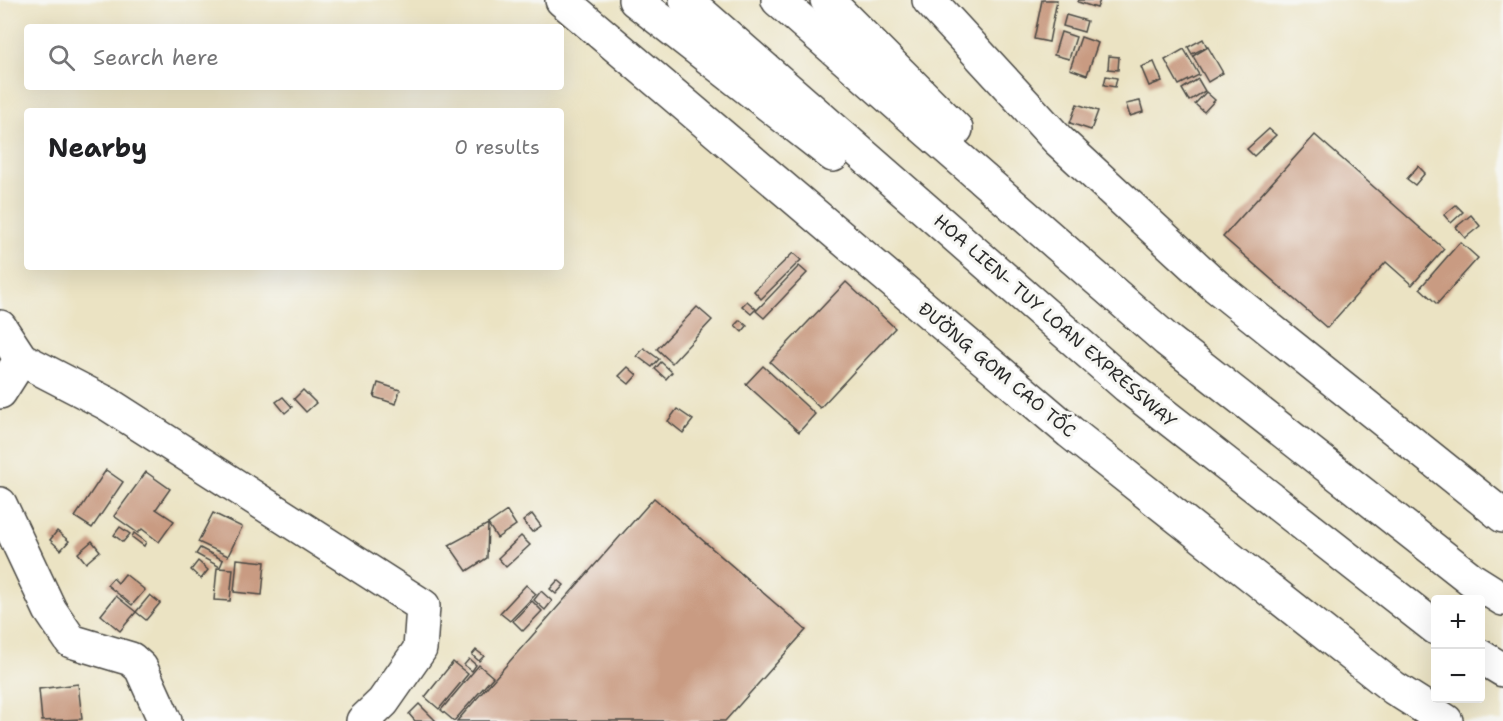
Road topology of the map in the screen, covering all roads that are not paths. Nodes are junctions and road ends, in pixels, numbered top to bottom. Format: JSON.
{"nodes":[{"id":1,"x":562,"y":0,"type":"edge"},
{"id":2,"x":635,"y":0,"type":"edge"},
{"id":3,"x":686,"y":0,"type":"edge"},
{"id":4,"x":778,"y":0,"type":"edge"},
{"id":5,"x":828,"y":0,"type":"edge"},
{"id":6,"x":928,"y":0,"type":"edge"},
{"id":7,"x":0,"y":327,"type":"edge"},
{"id":8,"x":1167,"y":340,"type":"junction"},
{"id":9,"x":21,"y":359,"type":"junction"},
{"id":10,"x":1127,"y":386,"type":"junction"},
{"id":11,"x":0,"y":392,"type":"edge"},
{"id":12,"x":0,"y":504,"type":"edge"},
{"id":13,"x":1503,"y":516,"type":"edge"},
{"id":14,"x":1503,"y":599,"type":"edge"},
{"id":15,"x":1431,"y":624,"type":"edge"},
{"id":16,"x":1485,"y":659,"type":"edge"},
{"id":17,"x":1503,"y":670,"type":"edge"},
{"id":18,"x":165,"y":721,"type":"edge"},
{"id":19,"x":363,"y":721,"type":"edge"},
{"id":20,"x":1446,"y":721,"type":"edge"}],
"edges":[{"from":1,"to":20,"type":"main road","name":"ĐƯỜNG GOM CAO TỐC"},
{"from":2,"to":10,"type":"main road"},
{"from":3,"to":10,"type":"main road","name":"HOA LIEN- TUY LOAN EXPRESSWAY"},
{"from":4,"to":8,"type":"main road"},
{"from":5,"to":8,"type":"main road"},
{"from":6,"to":13,"type":"main road"},
{"from":7,"to":9,"type":"main road"},
{"from":8,"to":14,"type":"main road"},
{"from":9,"to":11,"type":"main road"},
{"from":9,"to":19,"type":"main road"},
{"from":10,"to":15,"type":"main road","name":"HOA LIEN- TUY LOAN EXPRESSWAY"},
{"from":12,"to":18,"type":"main road"},
{"from":16,"to":17,"type":"main road"}]}
